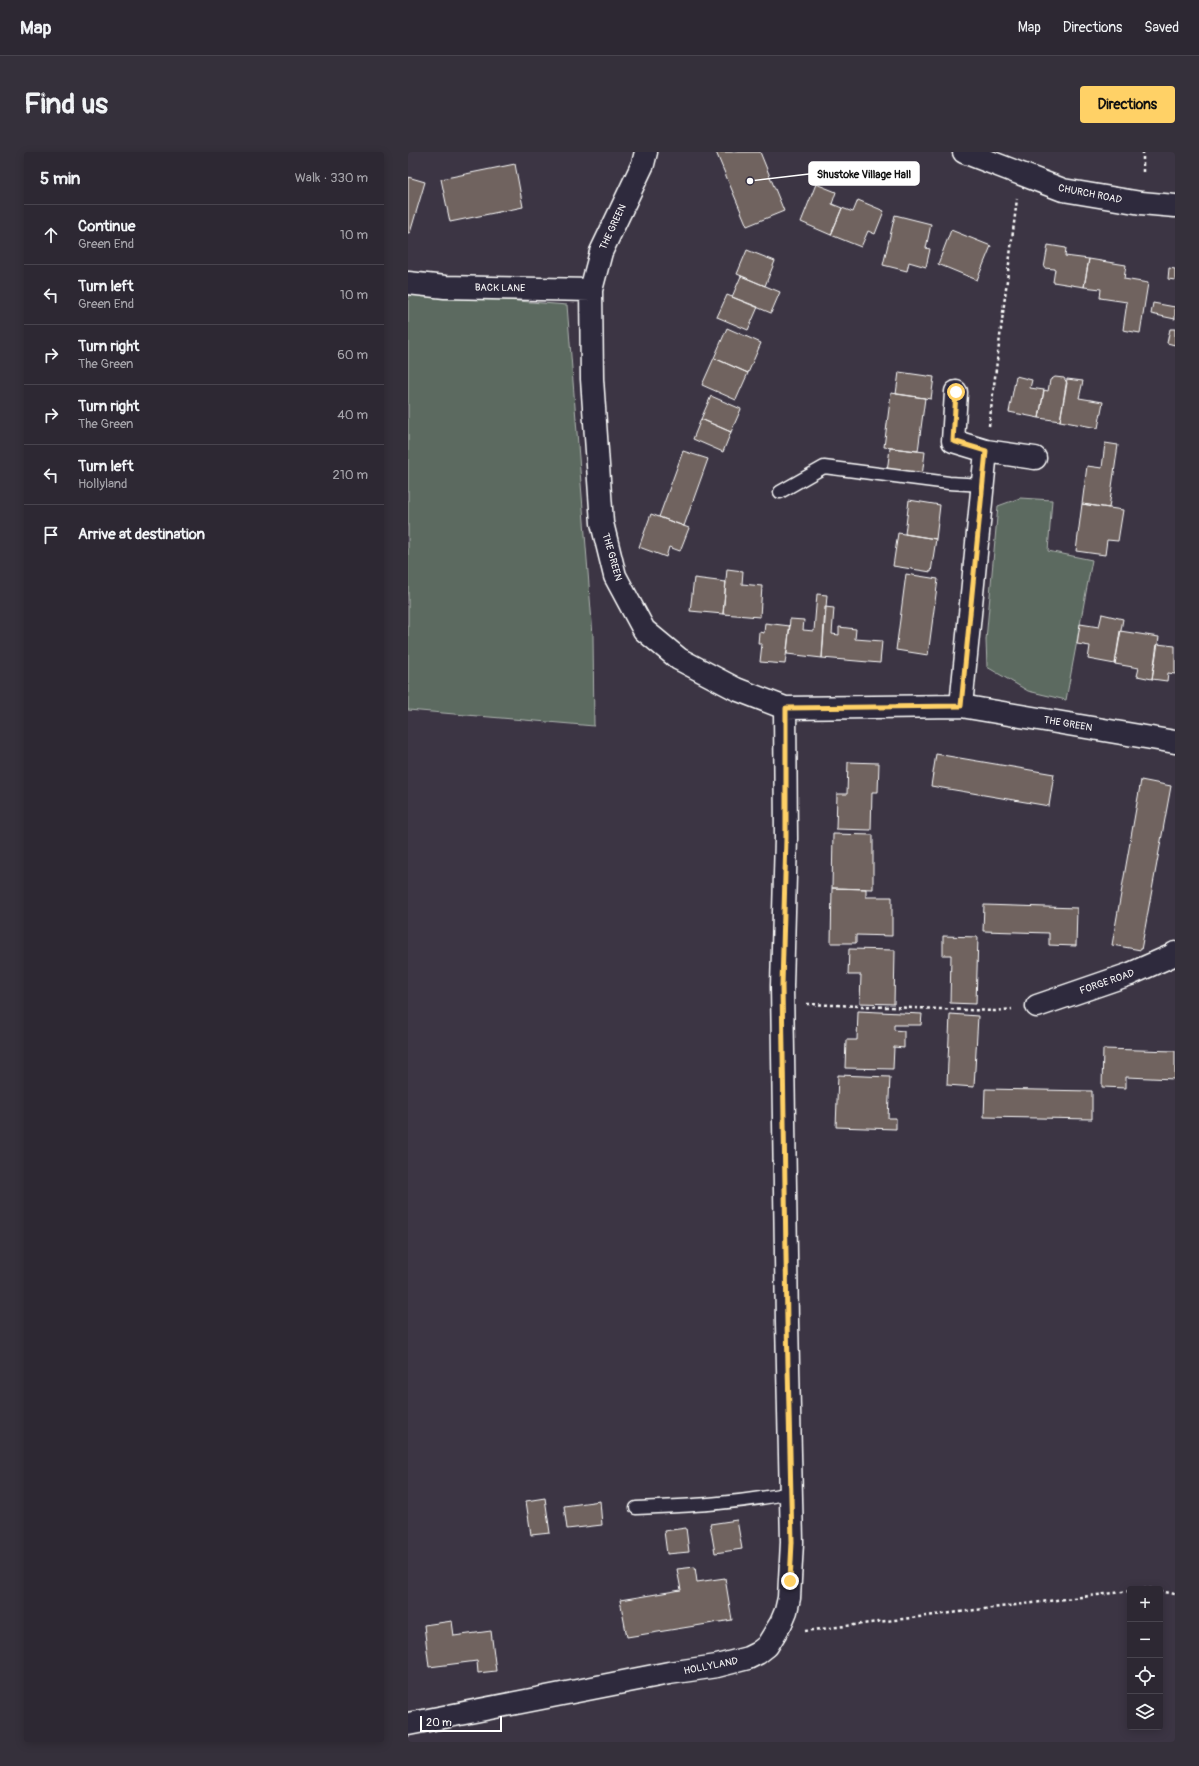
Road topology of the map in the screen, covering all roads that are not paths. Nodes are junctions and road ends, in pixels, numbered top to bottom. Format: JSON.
{"nodes":[{"id":1,"x":646,"y":152,"type":"edge"},
{"id":2,"x":964,"y":152,"type":"edge"},
{"id":3,"x":1175,"y":206,"type":"edge"},
{"id":4,"x":408,"y":283,"type":"edge"},
{"id":5,"x":591,"y":290,"type":"junction"},
{"id":6,"x":956,"y":392,"type":"dead end"},
{"id":7,"x":986,"y":451,"type":"junction"},
{"id":8,"x":1035,"y":458,"type":"dead end"},
{"id":9,"x":983,"y":485,"type":"junction"},
{"id":10,"x":780,"y":492,"type":"dead end"},
{"id":11,"x":961,"y":706,"type":"junction"},
{"id":12,"x":786,"y":708,"type":"junction"},
{"id":13,"x":1175,"y":742,"type":"edge"},
{"id":14,"x":1175,"y":953,"type":"edge"},
{"id":15,"x":1037,"y":1006,"type":"road end"},
{"id":16,"x":791,"y":1493,"type":"junction"},
{"id":17,"x":636,"y":1508,"type":"dead end"},
{"id":18,"x":408,"y":1724,"type":"edge"}],
"edges":[{"from":1,"to":5,"type":"street","name":"THE GREEN"},
{"from":2,"to":3,"type":"street","name":"CHURCH ROAD"},
{"from":4,"to":5,"type":"street","name":"BACK LANE"},
{"from":5,"to":12,"type":"street","name":"THE GREEN"},
{"from":6,"to":7,"type":"street"},
{"from":7,"to":8,"type":"street"},
{"from":7,"to":9,"type":"street"},
{"from":9,"to":10,"type":"lane"},
{"from":9,"to":11,"type":"street"},
{"from":11,"to":12,"type":"street","name":"THE GREEN"},
{"from":11,"to":13,"type":"street","name":"THE GREEN"},
{"from":12,"to":16,"type":"street","name":"HOLLYLAND"},
{"from":14,"to":15,"type":"street","name":"FORGE ROAD"},
{"from":16,"to":17,"type":"lane"},
{"from":16,"to":18,"type":"street","name":"HOLLYLAND"}]}
